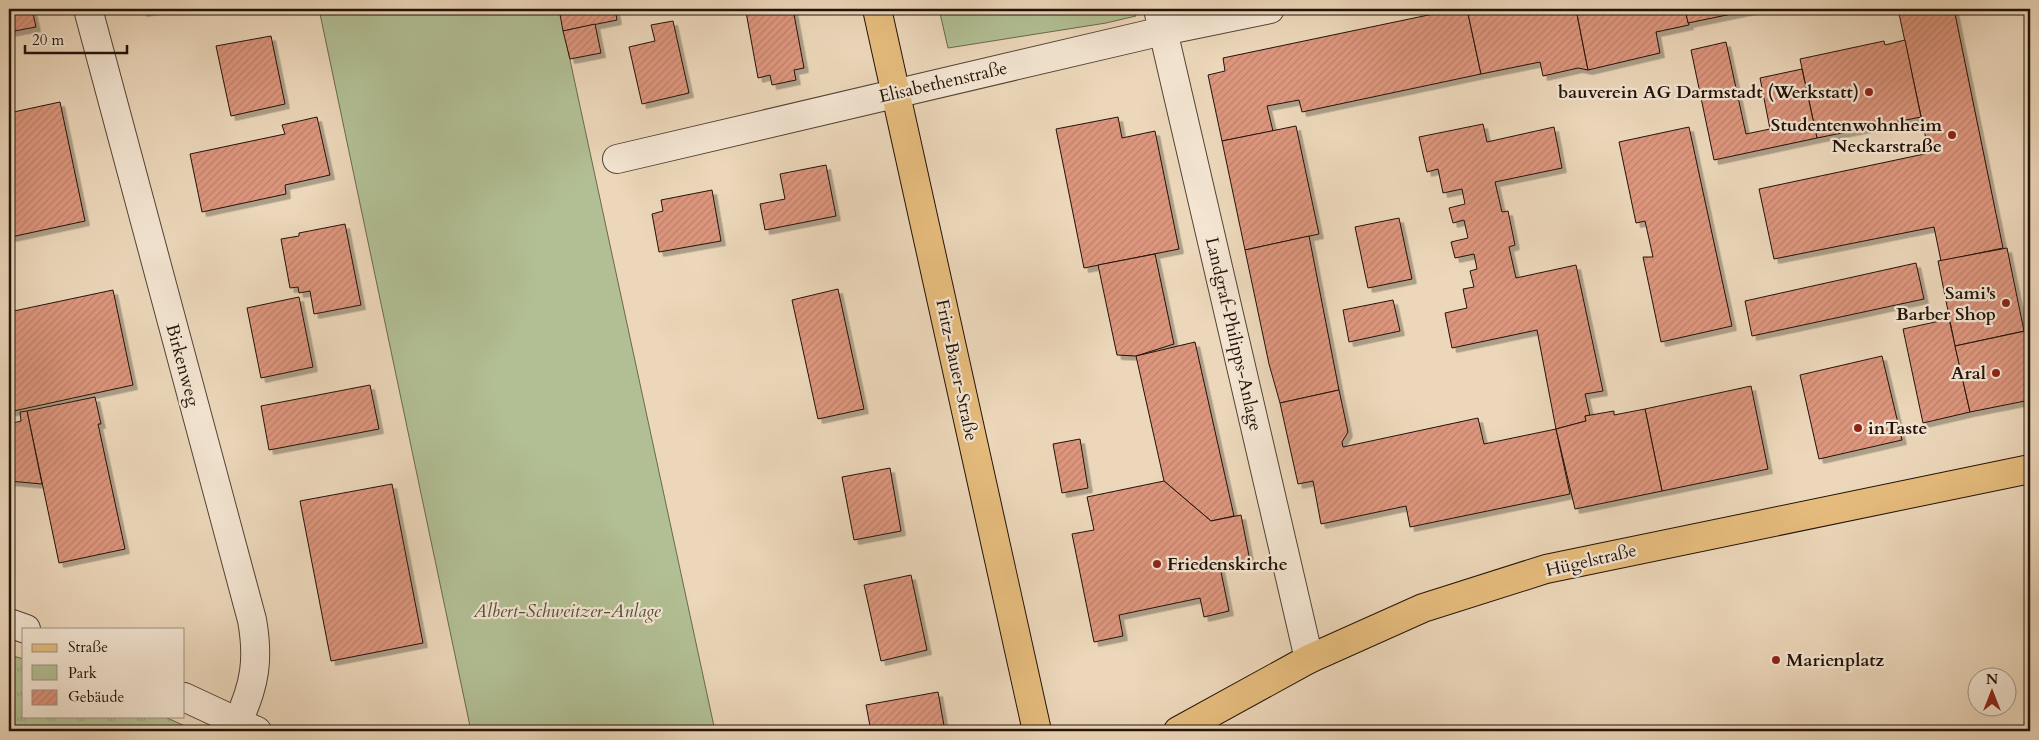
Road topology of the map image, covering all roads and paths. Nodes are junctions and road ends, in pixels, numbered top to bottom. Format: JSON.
{"nodes":[{"id":1,"x":88,"y":9,"type":"edge"},
{"id":2,"x":877,"y":9,"type":"edge"},
{"id":3,"x":1270,"y":9,"type":"edge"},
{"id":4,"x":1161,"y":20,"type":"edge"},
{"id":5,"x":896,"y":93,"type":"junction"},
{"id":6,"x":617,"y":159,"type":"dead end"},
{"id":7,"x":2030,"y":469,"type":"edge"},
{"id":8,"x":9,"y":623,"type":"edge"},
{"id":9,"x":23,"y":628,"type":"edge"},
{"id":10,"x":1309,"y":659,"type":"junction"},
{"id":11,"x":185,"y":697,"type":"edge"},
{"id":12,"x":248,"y":726,"type":"edge"},
{"id":13,"x":1036,"y":731,"type":"edge"},
{"id":14,"x":1178,"y":731,"type":"edge"}],
"edges":[{"from":1,"to":12,"type":"street","name":"Birkenweg"},
{"from":2,"to":5,"type":"main road","name":"Fritz-Bauer-Straße"},
{"from":3,"to":4,"type":"street","name":"Elisabethenstraße"},
{"from":4,"to":5,"type":"street","name":"Elisabethenstraße"},
{"from":4,"to":10,"type":"street","name":"Landgraf-Philipps-Anlage"},
{"from":5,"to":6,"type":"street","name":"Elisabethenstraße"},
{"from":5,"to":13,"type":"main road","name":"Fritz-Bauer-Straße"},
{"from":7,"to":10,"type":"main road","name":"Hügelstraße"},
{"from":8,"to":9,"type":"street"},
{"from":10,"to":14,"type":"main road","name":"Hügelstraße"},
{"from":11,"to":12,"type":"street"}]}
